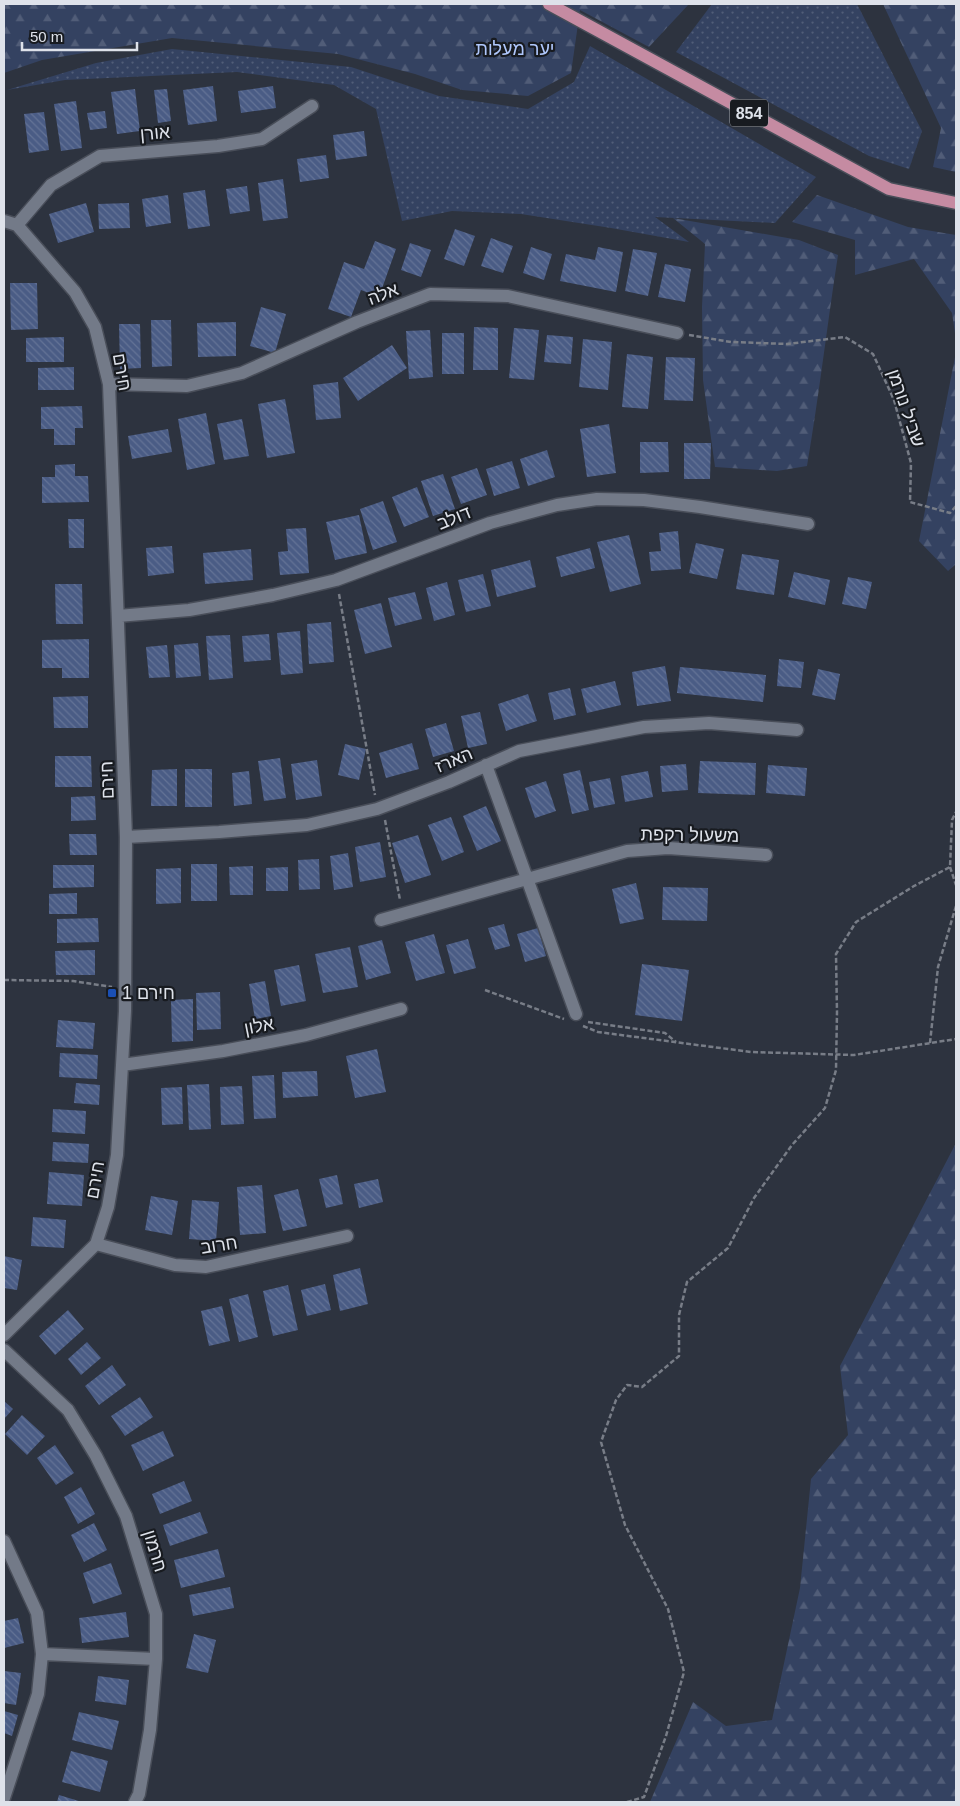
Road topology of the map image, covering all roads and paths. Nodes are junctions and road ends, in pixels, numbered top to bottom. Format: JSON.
{"nodes":[{"id":1,"x":549,"y":4,"type":"edge"},
{"id":2,"x":312,"y":106,"type":"dead end"},
{"id":3,"x":956,"y":203,"type":"edge"},
{"id":4,"x":4,"y":221,"type":"edge"},
{"id":5,"x":17,"y":225,"type":"junction"},
{"id":6,"x":677,"y":333,"type":"joint"},
{"id":7,"x":109,"y":384,"type":"junction"},
{"id":8,"x":956,"y":506,"type":"edge"},
{"id":9,"x":808,"y":524,"type":"dead end"},
{"id":10,"x":336,"y":580,"type":"junction"},
{"id":11,"x":118,"y":616,"type":"junction"},
{"id":12,"x":797,"y":730,"type":"dead end"},
{"id":13,"x":486,"y":765,"type":"junction"},
{"id":14,"x":380,"y":807,"type":"junction"},
{"id":15,"x":956,"y":812,"type":"edge"},
{"id":16,"x":126,"y":837,"type":"junction"},
{"id":17,"x":766,"y":855,"type":"dead end"},
{"id":18,"x":950,"y":867,"type":"junction"},
{"id":19,"x":527,"y":879,"type":"junction"},
{"id":20,"x":956,"y":885,"type":"edge"},
{"id":21,"x":956,"y":906,"type":"edge"},
{"id":22,"x":403,"y":914,"type":"junction"},
{"id":23,"x":380,"y":920,"type":"dead end"},
{"id":24,"x":4,"y":980,"type":"edge"},
{"id":25,"x":125,"y":988,"type":"junction"},
{"id":26,"x":485,"y":990,"type":"dead end"},
{"id":27,"x":401,"y":1009,"type":"dead end"},
{"id":28,"x":576,"y":1021,"type":"junction"},
{"id":29,"x":956,"y":1039,"type":"edge"},
{"id":30,"x":676,"y":1042,"type":"junction"},
{"id":31,"x":930,"y":1043,"type":"junction"},
{"id":32,"x":837,"y":1055,"type":"junction"},
{"id":33,"x":122,"y":1065,"type":"junction"},
{"id":34,"x":347,"y":1236,"type":"dead end"},
{"id":35,"x":96,"y":1244,"type":"junction"},
{"id":36,"x":4,"y":1335,"type":"edge"},
{"id":37,"x":4,"y":1350,"type":"edge"},
{"id":38,"x":4,"y":1542,"type":"edge"},
{"id":39,"x":42,"y":1654,"type":"junction"},
{"id":40,"x":156,"y":1659,"type":"junction"},
{"id":41,"x":4,"y":1798,"type":"edge"},
{"id":42,"x":135,"y":1802,"type":"edge"},
{"id":43,"x":627,"y":1802,"type":"edge"}],
"edges":[{"from":1,"to":3,"type":"main road","number":"854"},
{"from":2,"to":5,"type":"street","name":"אורן"},
{"from":4,"to":5,"type":"street"},
{"from":5,"to":7,"type":"street","name":"חירם"},
{"from":6,"to":7,"type":"street","name":"אלה"},
{"from":6,"to":8,"type":"path","name":"שביל נורמן"},
{"from":7,"to":11,"type":"street","name":"חירם"},
{"from":9,"to":10,"type":"street","name":"דולב"},
{"from":10,"to":11,"type":"street","name":"דולב"},
{"from":10,"to":14,"type":"path"},
{"from":11,"to":16,"type":"street","name":"חירם"},
{"from":12,"to":13,"type":"street","name":"הארז"},
{"from":13,"to":14,"type":"street","name":"הארז"},
{"from":13,"to":19,"type":"street"},
{"from":14,"to":16,"type":"street","name":"הארז"},
{"from":14,"to":22,"type":"path"},
{"from":15,"to":18,"type":"path"},
{"from":16,"to":25,"type":"street","name":"חירם"},
{"from":17,"to":19,"type":"street","name":"משעול רקפת"},
{"from":18,"to":20,"type":"path"},
{"from":18,"to":32,"type":"path"},
{"from":19,"to":22,"type":"street","name":"משעול רקפת"},
{"from":19,"to":28,"type":"street"},
{"from":21,"to":31,"type":"path"},
{"from":22,"to":23,"type":"street","name":"משעול רקפת"},
{"from":24,"to":25,"type":"path"},
{"from":25,"to":33,"type":"street","name":"חירם"},
{"from":26,"to":28,"type":"path"},
{"from":27,"to":33,"type":"street","name":"אלון"},
{"from":28,"to":30,"type":"path"},
{"from":28,"to":30,"type":"path"},
{"from":29,"to":31,"type":"path"},
{"from":30,"to":32,"type":"path"},
{"from":31,"to":32,"type":"path"},
{"from":32,"to":43,"type":"path"},
{"from":33,"to":35,"type":"street","name":"חירם"},
{"from":34,"to":35,"type":"street","name":"חרוב"},
{"from":35,"to":36,"type":"street","name":"חירם"},
{"from":37,"to":40,"type":"street","name":"חרמון"},
{"from":38,"to":39,"type":"street"},
{"from":39,"to":40,"type":"street"},
{"from":39,"to":41,"type":"street"},
{"from":40,"to":42,"type":"street","name":"חרמון"}]}
